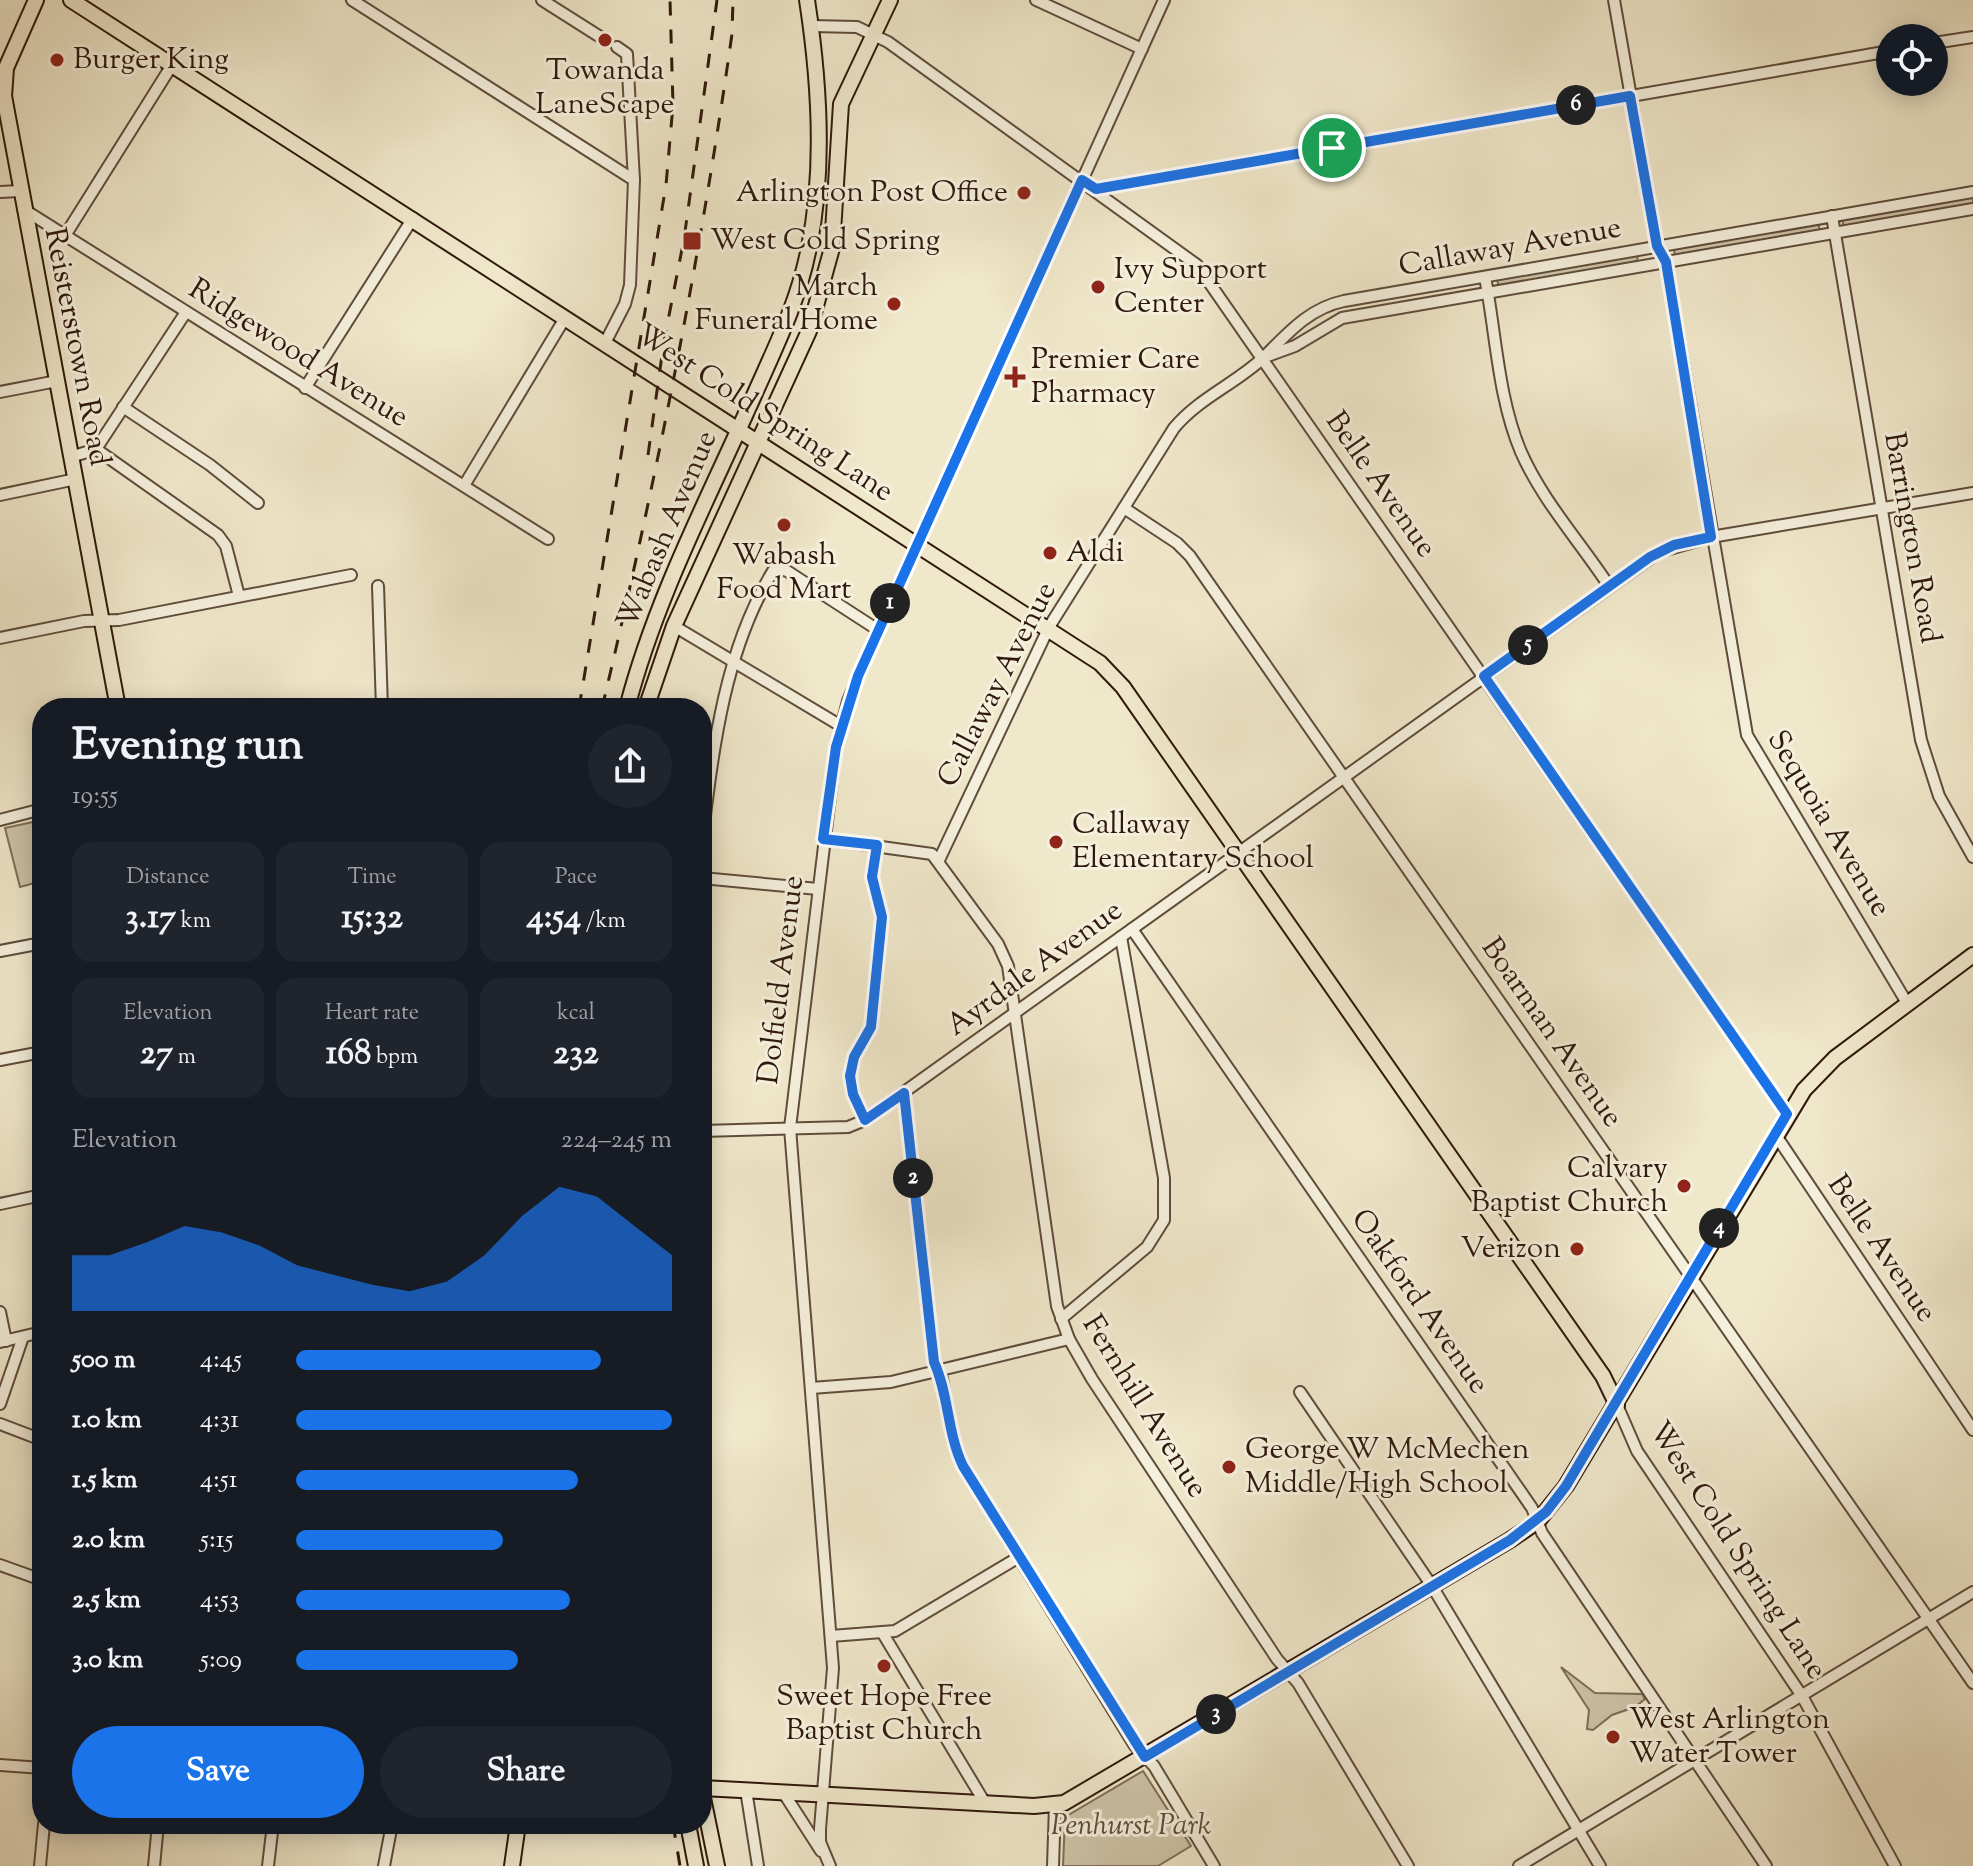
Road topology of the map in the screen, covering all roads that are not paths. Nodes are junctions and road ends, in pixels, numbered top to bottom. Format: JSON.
{"nodes":[{"id":1,"x":36,"y":0,"type":"edge"},
{"id":2,"x":71,"y":0,"type":"edge"},
{"id":3,"x":352,"y":0,"type":"edge"},
{"id":4,"x":376,"y":0,"type":"edge"},
{"id":5,"x":542,"y":0,"type":"edge"},
{"id":6,"x":807,"y":0,"type":"edge"},
{"id":7,"x":890,"y":0,"type":"edge"},
{"id":8,"x":1036,"y":0,"type":"edge"},
{"id":9,"x":1164,"y":0,"type":"edge"},
{"id":10,"x":1614,"y":0,"type":"edge"},
{"id":11,"x":369,"y":11,"type":"junction"},
{"id":12,"x":811,"y":26,"type":"junction"},
{"id":13,"x":872,"y":33,"type":"junction"},
{"id":14,"x":1973,"y":37,"type":"edge"},
{"id":15,"x":605,"y":40,"type":"dead end"},
{"id":16,"x":1948,"y":41,"type":"edge"},
{"id":17,"x":617,"y":47,"type":"dead end"},
{"id":18,"x":1142,"y":49,"type":"junction"},
{"id":19,"x":1876,"y":53,"type":"edge"},
{"id":20,"x":172,"y":65,"type":"junction"},
{"id":21,"x":1630,"y":96,"type":"junction"},
{"id":22,"x":634,"y":180,"type":"junction"},
{"id":23,"x":1082,"y":180,"type":"junction"},
{"id":24,"x":1096,"y":189,"type":"junction"},
{"id":25,"x":20,"y":191,"type":"junction"},
{"id":26,"x":0,"y":192,"type":"edge"},
{"id":27,"x":1973,"y":192,"type":"edge"},
{"id":28,"x":23,"y":209,"type":"junction"},
{"id":29,"x":1973,"y":209,"type":"edge"},
{"id":30,"x":1832,"y":216,"type":"junction"},
{"id":31,"x":413,"y":218,"type":"junction"},
{"id":32,"x":1834,"y":233,"type":"junction"},
{"id":33,"x":66,"y":234,"type":"junction"},
{"id":34,"x":1657,"y":246,"type":"junction"},
{"id":35,"x":1666,"y":262,"type":"junction"},
{"id":36,"x":1485,"y":277,"type":"junction"},
{"id":37,"x":1488,"y":293,"type":"junction"},
{"id":38,"x":1331,"y":304,"type":"junction"},
{"id":39,"x":186,"y":312,"type":"junction"},
{"id":40,"x":565,"y":318,"type":"junction"},
{"id":41,"x":1342,"y":318,"type":"junction"},
{"id":42,"x":605,"y":343,"type":"junction"},
{"id":43,"x":1262,"y":358,"type":"junction"},
{"id":44,"x":57,"y":381,"type":"junction"},
{"id":45,"x":305,"y":388,"type":"junction"},
{"id":46,"x":0,"y":392,"type":"edge"},
{"id":47,"x":123,"y":407,"type":"junction"},
{"id":48,"x":739,"y":429,"type":"junction"},
{"id":49,"x":757,"y":441,"type":"junction"},
{"id":50,"x":96,"y":449,"type":"junction"},
{"id":51,"x":71,"y":457,"type":"junction"},
{"id":52,"x":76,"y":479,"type":"junction"},
{"id":53,"x":465,"y":484,"type":"junction"},
{"id":54,"x":1973,"y":493,"type":"edge"},
{"id":55,"x":0,"y":495,"type":"edge"},
{"id":56,"x":258,"y":503,"type":"dead end"},
{"id":57,"x":1124,"y":508,"type":"junction"},
{"id":58,"x":1881,"y":509,"type":"junction"},
{"id":59,"x":1711,"y":537,"type":"junction"},
{"id":60,"x":548,"y":539,"type":"dead end"},
{"id":61,"x":917,"y":543,"type":"junction"},
{"id":62,"x":351,"y":575,"type":"dead end"},
{"id":63,"x":378,"y":586,"type":"dead end"},
{"id":64,"x":1609,"y":586,"type":"junction"},
{"id":65,"x":239,"y":596,"type":"junction"},
{"id":66,"x":101,"y":621,"type":"junction"},
{"id":67,"x":674,"y":626,"type":"junction"},
{"id":68,"x":1049,"y":627,"type":"junction"},
{"id":69,"x":878,"y":630,"type":"junction"},
{"id":70,"x":0,"y":638,"type":"edge"},
{"id":71,"x":736,"y":661,"type":"junction"},
{"id":72,"x":1484,"y":676,"type":"junction"},
{"id":73,"x":116,"y":698,"type":"edge"},
{"id":74,"x":382,"y":698,"type":"edge"},
{"id":75,"x":630,"y":698,"type":"edge"},
{"id":76,"x":649,"y":698,"type":"edge"},
{"id":77,"x":841,"y":726,"type":"junction"},
{"id":78,"x":712,"y":765,"type":"edge"},
{"id":79,"x":1344,"y":776,"type":"junction"},
{"id":80,"x":32,"y":812,"type":"edge"},
{"id":81,"x":0,"y":820,"type":"edge"},
{"id":82,"x":823,"y":839,"type":"junction"},
{"id":83,"x":877,"y":845,"type":"junction"},
{"id":84,"x":1238,"y":852,"type":"junction"},
{"id":85,"x":1973,"y":857,"type":"edge"},
{"id":86,"x":939,"y":860,"type":"junction"},
{"id":87,"x":712,"y":879,"type":"edge"},
{"id":88,"x":818,"y":889,"type":"junction"},
{"id":89,"x":1132,"y":929,"type":"junction"},
{"id":90,"x":1121,"y":937,"type":"junction"},
{"id":91,"x":32,"y":945,"type":"edge"},
{"id":92,"x":0,"y":951,"type":"edge"},
{"id":93,"x":1973,"y":955,"type":"edge"},
{"id":94,"x":1907,"y":1003,"type":"junction"},
{"id":95,"x":1016,"y":1012,"type":"junction"},
{"id":96,"x":32,"y":1054,"type":"edge"},
{"id":97,"x":0,"y":1060,"type":"edge"},
{"id":98,"x":904,"y":1093,"type":"junction"},
{"id":99,"x":1787,"y":1114,"type":"junction"},
{"id":100,"x":865,"y":1120,"type":"junction"},
{"id":101,"x":790,"y":1128,"type":"junction"},
{"id":102,"x":712,"y":1131,"type":"edge"},
{"id":103,"x":1775,"y":1134,"type":"junction"},
{"id":104,"x":32,"y":1197,"type":"edge"},
{"id":105,"x":0,"y":1204,"type":"edge"},
{"id":106,"x":1691,"y":1275,"type":"junction"},
{"id":107,"x":0,"y":1312,"type":"edge"},
{"id":108,"x":1061,"y":1319,"type":"junction"},
{"id":109,"x":32,"y":1335,"type":"edge"},
{"id":110,"x":23,"y":1337,"type":"junction"},
{"id":111,"x":1069,"y":1339,"type":"junction"},
{"id":112,"x":3,"y":1342,"type":"edge"},
{"id":113,"x":938,"y":1371,"type":"junction"},
{"id":114,"x":811,"y":1388,"type":"junction"},
{"id":115,"x":1300,"y":1392,"type":"dead end"},
{"id":116,"x":0,"y":1404,"type":"edge"},
{"id":117,"x":1617,"y":1405,"type":"junction"},
{"id":118,"x":0,"y":1424,"type":"edge"},
{"id":119,"x":1973,"y":1430,"type":"edge"},
{"id":120,"x":32,"y":1436,"type":"edge"},
{"id":121,"x":1538,"y":1521,"type":"junction"},
{"id":122,"x":1019,"y":1557,"type":"junction"},
{"id":123,"x":0,"y":1565,"type":"edge"},
{"id":124,"x":32,"y":1576,"type":"edge"},
{"id":125,"x":1432,"y":1586,"type":"junction"},
{"id":126,"x":1973,"y":1592,"type":"edge"},
{"id":127,"x":1929,"y":1619,"type":"junction"},
{"id":128,"x":882,"y":1632,"type":"junction"},
{"id":129,"x":831,"y":1636,"type":"junction"},
{"id":130,"x":1288,"y":1671,"type":"junction"},
{"id":131,"x":1973,"y":1683,"type":"edge"},
{"id":132,"x":1802,"y":1696,"type":"junction"},
{"id":133,"x":1145,"y":1757,"type":"junction"},
{"id":134,"x":1695,"y":1759,"type":"junction"},
{"id":135,"x":0,"y":1765,"type":"edge"},
{"id":136,"x":32,"y":1767,"type":"edge"},
{"id":137,"x":746,"y":1790,"type":"junction"},
{"id":138,"x":712,"y":1791,"type":"edge"},
{"id":139,"x":783,"y":1792,"type":"junction"},
{"id":140,"x":823,"y":1794,"type":"junction"},
{"id":141,"x":985,"y":1803,"type":"junction"},
{"id":142,"x":1055,"y":1805,"type":"junction"},
{"id":143,"x":1579,"y":1830,"type":"junction"},
{"id":144,"x":43,"y":1834,"type":"edge"},
{"id":145,"x":157,"y":1834,"type":"edge"},
{"id":146,"x":272,"y":1834,"type":"edge"},
{"id":147,"x":390,"y":1834,"type":"edge"},
{"id":148,"x":517,"y":1834,"type":"edge"},
{"id":149,"x":690,"y":1834,"type":"edge"},
{"id":150,"x":711,"y":1834,"type":"edge"},
{"id":151,"x":828,"y":1862,"type":"edge"},
{"id":152,"x":40,"y":1866,"type":"edge"},
{"id":153,"x":154,"y":1866,"type":"edge"},
{"id":154,"x":268,"y":1866,"type":"edge"},
{"id":155,"x":384,"y":1866,"type":"edge"},
{"id":156,"x":512,"y":1866,"type":"edge"},
{"id":157,"x":696,"y":1866,"type":"edge"},
{"id":158,"x":717,"y":1866,"type":"edge"},
{"id":159,"x":758,"y":1866,"type":"edge"},
{"id":160,"x":1053,"y":1866,"type":"edge"},
{"id":161,"x":1214,"y":1866,"type":"edge"},
{"id":162,"x":1408,"y":1866,"type":"edge"},
{"id":163,"x":1519,"y":1866,"type":"edge"},
{"id":164,"x":1600,"y":1866,"type":"edge"},
{"id":165,"x":1766,"y":1866,"type":"edge"},
{"id":166,"x":1895,"y":1866,"type":"edge"}],
"edges":[{"from":1,"to":25,"type":"main road","name":"Reisterstown Road"},
{"from":2,"to":20,"type":"main road","name":"West Cold Spring Lane"},
{"from":3,"to":11,"type":"street"},
{"from":4,"to":11,"type":"street"},
{"from":5,"to":15,"type":"street"},
{"from":6,"to":12,"type":"main road","name":"Wabash Avenue"},
{"from":7,"to":13,"type":"main road","name":"Wabash Avenue"},
{"from":8,"to":18,"type":"street"},
{"from":9,"to":18,"type":"street","name":"Dolfield Avenue"},
{"from":10,"to":21,"type":"street","name":"Sequoia Avenue"},
{"from":11,"to":22,"type":"street"},
{"from":12,"to":13,"type":"street","name":"Belle Avenue"},
{"from":12,"to":48,"type":"main road","name":"Wabash Avenue"},
{"from":13,"to":23,"type":"street","name":"Belle Avenue"},
{"from":13,"to":49,"type":"main road","name":"Wabash Avenue"},
{"from":14,"to":16,"type":"street"},
{"from":17,"to":22,"type":"street"},
{"from":18,"to":23,"type":"street","name":"Dolfield Avenue"},
{"from":19,"to":21,"type":"street"},
{"from":20,"to":31,"type":"main road","name":"West Cold Spring Lane"},
{"from":20,"to":33,"type":"street"},
{"from":21,"to":24,"type":"street"},
{"from":21,"to":34,"type":"street","name":"Sequoia Avenue"},
{"from":22,"to":42,"type":"street"},
{"from":23,"to":24,"type":"street","name":"Belle Avenue"},
{"from":23,"to":61,"type":"street","name":"Dolfield Avenue"},
{"from":24,"to":43,"type":"street","name":"Belle Avenue"},
{"from":25,"to":26,"type":"street"},
{"from":25,"to":28,"type":"main road","name":"Reisterstown Road"},
{"from":27,"to":30,"type":"street","name":"Callaway Avenue"},
{"from":28,"to":33,"type":"street","name":"Ridgewood Avenue"},
{"from":28,"to":44,"type":"main road","name":"Reisterstown Road"},
{"from":29,"to":32,"type":"street","name":"Callaway Avenue"},
{"from":30,"to":32,"type":"street","name":"Barrington Road"},
{"from":30,"to":34,"type":"street","name":"Callaway Avenue"},
{"from":31,"to":40,"type":"main road","name":"West Cold Spring Lane"},
{"from":31,"to":45,"type":"street"},
{"from":32,"to":35,"type":"street","name":"Callaway Avenue"},
{"from":32,"to":58,"type":"street","name":"Barrington Road"},
{"from":33,"to":39,"type":"street","name":"Ridgewood Avenue"},
{"from":34,"to":35,"type":"street","name":"Sequoia Avenue"},
{"from":34,"to":36,"type":"street","name":"Callaway Avenue"},
{"from":35,"to":37,"type":"street","name":"Callaway Avenue"},
{"from":35,"to":59,"type":"street","name":"Sequoia Avenue"},
{"from":36,"to":37,"type":"street"},
{"from":36,"to":38,"type":"street","name":"Callaway Avenue"},
{"from":37,"to":41,"type":"street","name":"Callaway Avenue"},
{"from":37,"to":64,"type":"street"},
{"from":38,"to":41,"type":"street"},
{"from":38,"to":43,"type":"street","name":"Callaway Avenue"},
{"from":39,"to":45,"type":"street","name":"Ridgewood Avenue"},
{"from":39,"to":47,"type":"street"},
{"from":40,"to":42,"type":"main road","name":"West Cold Spring Lane"},
{"from":40,"to":53,"type":"street"},
{"from":41,"to":43,"type":"street","name":"Callaway Avenue"},
{"from":42,"to":48,"type":"main road","name":"West Cold Spring Lane"},
{"from":43,"to":57,"type":"street","name":"Callaway Avenue"},
{"from":43,"to":72,"type":"street","name":"Belle Avenue"},
{"from":44,"to":46,"type":"street"},
{"from":44,"to":51,"type":"main road","name":"Reisterstown Road"},
{"from":45,"to":53,"type":"street","name":"Ridgewood Avenue"},
{"from":47,"to":50,"type":"street"},
{"from":47,"to":56,"type":"street"},
{"from":48,"to":49,"type":"main road","name":"West Cold Spring Lane"},
{"from":48,"to":75,"type":"main road","name":"Wabash Avenue"},
{"from":49,"to":61,"type":"main road","name":"West Cold Spring Lane"},
{"from":49,"to":67,"type":"main road","name":"Wabash Avenue"},
{"from":50,"to":51,"type":"street"},
{"from":50,"to":65,"type":"street"},
{"from":51,"to":52,"type":"main road","name":"Reisterstown Road"},
{"from":52,"to":55,"type":"street"},
{"from":52,"to":66,"type":"main road","name":"Reisterstown Road"},
{"from":53,"to":60,"type":"street","name":"Ridgewood Avenue"},
{"from":54,"to":58,"type":"street","name":"Ayrdale Avenue"},
{"from":57,"to":68,"type":"street","name":"Callaway Avenue"},
{"from":57,"to":79,"type":"street","name":"Boarman Avenue"},
{"from":58,"to":59,"type":"street","name":"Ayrdale Avenue"},
{"from":58,"to":85,"type":"street","name":"Barrington Road"},
{"from":59,"to":64,"type":"street","name":"Ayrdale Avenue"},
{"from":59,"to":94,"type":"street","name":"Sequoia Avenue"},
{"from":61,"to":68,"type":"main road","name":"West Cold Spring Lane"},
{"from":61,"to":69,"type":"street","name":"Dolfield Avenue"},
{"from":62,"to":65,"type":"street"},
{"from":63,"to":74,"type":"street"},
{"from":64,"to":72,"type":"street","name":"Ayrdale Avenue"},
{"from":65,"to":66,"type":"street"},
{"from":66,"to":70,"type":"street"},
{"from":66,"to":73,"type":"main road","name":"Reisterstown Road"},
{"from":67,"to":71,"type":"street"},
{"from":67,"to":76,"type":"main road","name":"Wabash Avenue"},
{"from":68,"to":84,"type":"main road","name":"West Cold Spring Lane"},
{"from":68,"to":86,"type":"street","name":"Callaway Avenue"},
{"from":69,"to":71,"type":"street"},
{"from":69,"to":77,"type":"street","name":"Dolfield Avenue"},
{"from":71,"to":77,"type":"street"},
{"from":71,"to":78,"type":"street"},
{"from":72,"to":79,"type":"street","name":"Ayrdale Avenue"},
{"from":72,"to":99,"type":"street","name":"Belle Avenue"},
{"from":77,"to":82,"type":"street","name":"Dolfield Avenue"},
{"from":79,"to":84,"type":"street","name":"Ayrdale Avenue"},
{"from":79,"to":106,"type":"street","name":"Boarman Avenue"},
{"from":80,"to":81,"type":"street"},
{"from":82,"to":83,"type":"street"},
{"from":82,"to":88,"type":"street","name":"Dolfield Avenue"},
{"from":83,"to":86,"type":"street"},
{"from":83,"to":100,"type":"street"},
{"from":84,"to":89,"type":"street","name":"Ayrdale Avenue"},
{"from":84,"to":117,"type":"main road","name":"West Cold Spring Lane"},
{"from":86,"to":95,"type":"street","name":"Fernhill Avenue"},
{"from":87,"to":88,"type":"street"},
{"from":88,"to":101,"type":"street","name":"Dolfield Avenue"},
{"from":89,"to":90,"type":"street","name":"Ayrdale Avenue"},
{"from":89,"to":121,"type":"street","name":"Oakford Avenue"},
{"from":90,"to":95,"type":"street","name":"Ayrdale Avenue"},
{"from":90,"to":108,"type":"street"},
{"from":91,"to":92,"type":"street"},
{"from":93,"to":94,"type":"main road"},
{"from":94,"to":99,"type":"main road"},
{"from":95,"to":98,"type":"street","name":"Ayrdale Avenue"},
{"from":95,"to":108,"type":"street","name":"Fernhill Avenue"},
{"from":96,"to":97,"type":"street"},
{"from":98,"to":100,"type":"street","name":"Ayrdale Avenue"},
{"from":98,"to":113,"type":"street"},
{"from":99,"to":103,"type":"main road"},
{"from":100,"to":101,"type":"street","name":"Ayrdale Avenue"},
{"from":101,"to":102,"type":"street","name":"Ayrdale Avenue"},
{"from":101,"to":114,"type":"street","name":"Dolfield Avenue"},
{"from":103,"to":106,"type":"main road"},
{"from":103,"to":119,"type":"street","name":"Belle Avenue"},
{"from":104,"to":105,"type":"street"},
{"from":106,"to":117,"type":"main road"},
{"from":106,"to":127,"type":"street","name":"Boarman Avenue"},
{"from":107,"to":112,"type":"street"},
{"from":108,"to":111,"type":"street","name":"Fernhill Avenue"},
{"from":109,"to":110,"type":"street"},
{"from":110,"to":112,"type":"street"},
{"from":110,"to":116,"type":"street"},
{"from":111,"to":113,"type":"street"},
{"from":111,"to":130,"type":"street","name":"Fernhill Avenue"},
{"from":113,"to":114,"type":"street"},
{"from":113,"to":122,"type":"street"},
{"from":114,"to":129,"type":"street","name":"Dolfield Avenue"},
{"from":115,"to":125,"type":"street"},
{"from":117,"to":121,"type":"main road"},
{"from":117,"to":132,"type":"street","name":"West Cold Spring Lane"},
{"from":118,"to":120,"type":"street"},
{"from":121,"to":125,"type":"main road"},
{"from":121,"to":134,"type":"street","name":"Oakford Avenue"},
{"from":122,"to":128,"type":"street"},
{"from":122,"to":133,"type":"street"},
{"from":123,"to":124,"type":"street"},
{"from":125,"to":130,"type":"main road"},
{"from":125,"to":143,"type":"street"},
{"from":126,"to":127,"type":"street"},
{"from":127,"to":131,"type":"street","name":"Boarman Avenue"},
{"from":127,"to":132,"type":"street"},
{"from":128,"to":129,"type":"street"},
{"from":128,"to":141,"type":"street"},
{"from":129,"to":140,"type":"street","name":"Dolfield Avenue"},
{"from":130,"to":133,"type":"main road"},
{"from":130,"to":162,"type":"street","name":"Fernhill Avenue"},
{"from":132,"to":134,"type":"street"},
{"from":132,"to":166,"type":"street","name":"West Cold Spring Lane"},
{"from":133,"to":142,"type":"main road"},
{"from":133,"to":161,"type":"street"},
{"from":134,"to":143,"type":"street"},
{"from":134,"to":165,"type":"street","name":"Oakford Avenue"},
{"from":135,"to":136,"type":"street"},
{"from":137,"to":138,"type":"main road"},
{"from":137,"to":139,"type":"main road"},
{"from":137,"to":159,"type":"street"},
{"from":139,"to":140,"type":"main road"},
{"from":139,"to":151,"type":"street"},
{"from":140,"to":141,"type":"main road"},
{"from":140,"to":151,"type":"street","name":"Dolfield Avenue"},
{"from":141,"to":142,"type":"main road"},
{"from":142,"to":160,"type":"street"},
{"from":143,"to":163,"type":"street"},
{"from":143,"to":164,"type":"street"},
{"from":144,"to":152,"type":"street"},
{"from":145,"to":153,"type":"street"},
{"from":146,"to":154,"type":"street"},
{"from":147,"to":155,"type":"street"},
{"from":148,"to":156,"type":"main road"},
{"from":149,"to":157,"type":"main road"},
{"from":150,"to":158,"type":"main road"}]}
